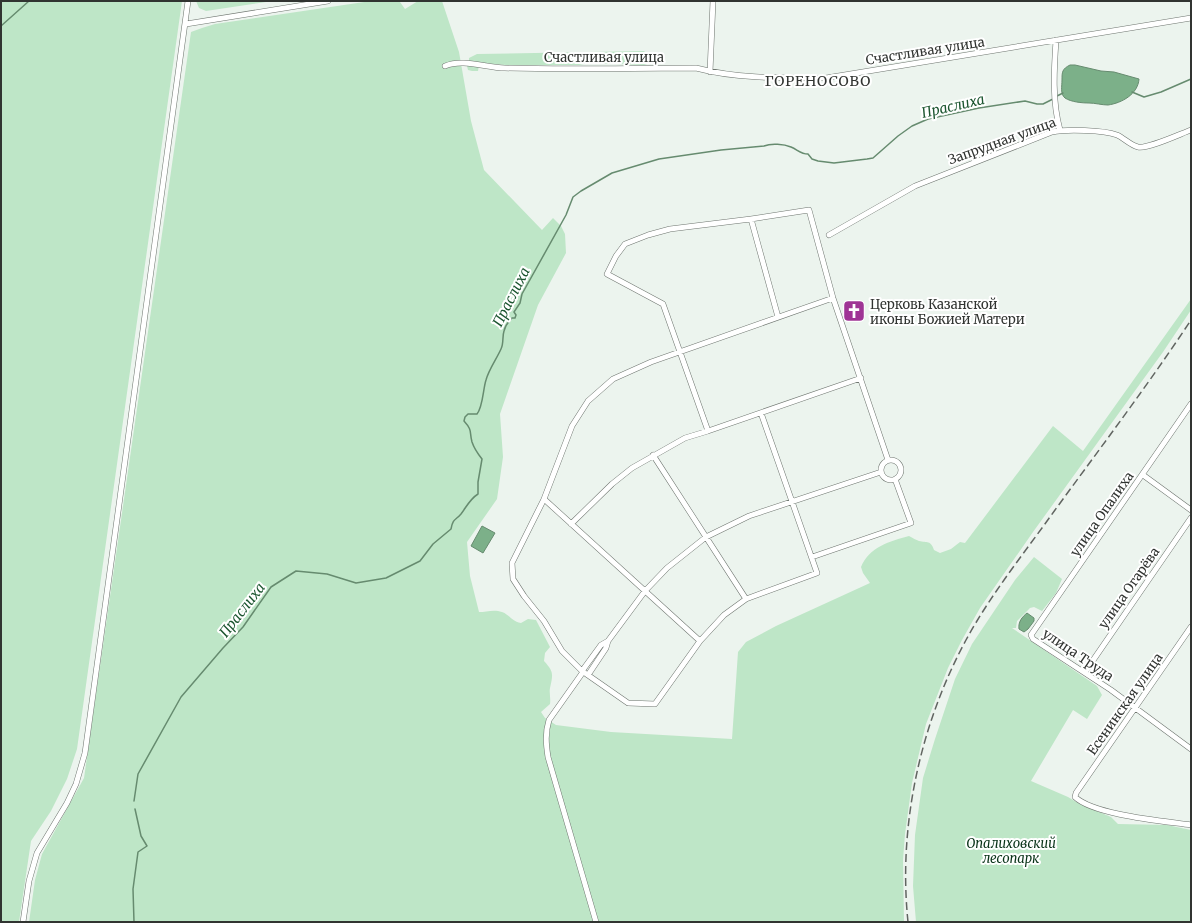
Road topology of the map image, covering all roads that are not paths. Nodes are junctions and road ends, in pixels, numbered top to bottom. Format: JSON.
{"nodes":[{"id":1,"x":188,"y":1,"type":"edge"},
{"id":2,"x":328,"y":1,"type":"edge"},
{"id":3,"x":713,"y":1,"type":"edge"},
{"id":4,"x":1191,"y":18,"type":"edge"},
{"id":5,"x":186,"y":24,"type":"junction"},
{"id":6,"x":1056,"y":40,"type":"junction"},
{"id":7,"x":445,"y":66,"type":"dead end"},
{"id":8,"x":710,"y":72,"type":"junction"},
{"id":9,"x":1060,"y":130,"type":"junction"},
{"id":10,"x":1191,"y":130,"type":"edge"},
{"id":11,"x":751,"y":219,"type":"junction"},
{"id":12,"x":829,"y":235,"type":"dead end"},
{"id":13,"x":833,"y":298,"type":"junction"},
{"id":14,"x":778,"y":317,"type":"junction"},
{"id":15,"x":680,"y":352,"type":"junction"},
{"id":16,"x":860,"y":378,"type":"junction"},
{"id":17,"x":1191,"y":404,"type":"edge"},
{"id":18,"x":761,"y":413,"type":"junction"},
{"id":19,"x":708,"y":431,"type":"junction"},
{"id":20,"x":653,"y":455,"type":"junction"},
{"id":21,"x":888,"y":460,"type":"junction"},
{"id":22,"x":881,"y":472,"type":"junction"},
{"id":23,"x":1143,"y":475,"type":"junction"},
{"id":24,"x":895,"y":479,"type":"junction"},
{"id":25,"x":544,"y":499,"type":"junction"},
{"id":26,"x":793,"y":502,"type":"junction"},
{"id":27,"x":1191,"y":510,"type":"edge"},
{"id":28,"x":1191,"y":518,"type":"edge"},
{"id":29,"x":572,"y":524,"type":"junction"},
{"id":30,"x":706,"y":537,"type":"junction"},
{"id":31,"x":812,"y":556,"type":"junction"},
{"id":32,"x":645,"y":591,"type":"junction"},
{"id":33,"x":746,"y":599,"type":"junction"},
{"id":34,"x":1191,"y":627,"type":"edge"},
{"id":35,"x":1031,"y":635,"type":"joint"},
{"id":36,"x":700,"y":641,"type":"junction"},
{"id":37,"x":1085,"y":672,"type":"junction"},
{"id":38,"x":584,"y":673,"type":"junction"},
{"id":39,"x":1136,"y":708,"type":"junction"},
{"id":40,"x":1191,"y":749,"type":"edge"},
{"id":41,"x":1191,"y":825,"type":"edge"},
{"id":42,"x":24,"y":922,"type":"edge"},
{"id":43,"x":596,"y":922,"type":"edge"}],
"edges":[{"from":1,"to":5,"type":"street"},
{"from":2,"to":5,"type":"street"},
{"from":3,"to":8,"type":"street"},
{"from":4,"to":6,"type":"street","name":"Счастливая улица"},
{"from":5,"to":42,"type":"street"},
{"from":6,"to":8,"type":"street","name":"Счастливая улица"},
{"from":6,"to":9,"type":"street"},
{"from":7,"to":8,"type":"street","name":"Счастливая улица"},
{"from":9,"to":10,"type":"street","name":"Запрудная улица"},
{"from":9,"to":12,"type":"street","name":"Запрудная улица"},
{"from":11,"to":13,"type":"street"},
{"from":11,"to":14,"type":"street"},
{"from":11,"to":15,"type":"street"},
{"from":13,"to":14,"type":"street"},
{"from":13,"to":16,"type":"street"},
{"from":14,"to":15,"type":"street"},
{"from":15,"to":19,"type":"street"},
{"from":15,"to":25,"type":"street"},
{"from":16,"to":18,"type":"street"},
{"from":16,"to":21,"type":"street"},
{"from":17,"to":23,"type":"street","name":"улица Опалиха"},
{"from":18,"to":19,"type":"street"},
{"from":18,"to":26,"type":"street"},
{"from":19,"to":20,"type":"street"},
{"from":20,"to":29,"type":"street"},
{"from":20,"to":30,"type":"street"},
{"from":21,"to":22,"type":"street"},
{"from":21,"to":24,"type":"street"},
{"from":22,"to":24,"type":"street"},
{"from":22,"to":26,"type":"street"},
{"from":23,"to":27,"type":"street"},
{"from":23,"to":35,"type":"street","name":"улица Опалиха"},
{"from":24,"to":31,"type":"street"},
{"from":25,"to":29,"type":"street"},
{"from":25,"to":38,"type":"street"},
{"from":26,"to":30,"type":"street"},
{"from":26,"to":31,"type":"street"},
{"from":28,"to":37,"type":"street","name":"улица Огарёва"},
{"from":29,"to":32,"type":"street"},
{"from":30,"to":32,"type":"street"},
{"from":30,"to":33,"type":"street"},
{"from":31,"to":33,"type":"street"},
{"from":32,"to":36,"type":"street"},
{"from":32,"to":38,"type":"street"},
{"from":33,"to":36,"type":"street"},
{"from":34,"to":39,"type":"street","name":"Есенинская улица"},
{"from":35,"to":37,"type":"street","name":"улица Труда"},
{"from":36,"to":38,"type":"street"},
{"from":37,"to":39,"type":"street","name":"улица Труда"},
{"from":38,"to":43,"type":"street"},
{"from":39,"to":40,"type":"street","name":"улица Труда"},
{"from":39,"to":41,"type":"street","name":"Есенинская улица"}]}
